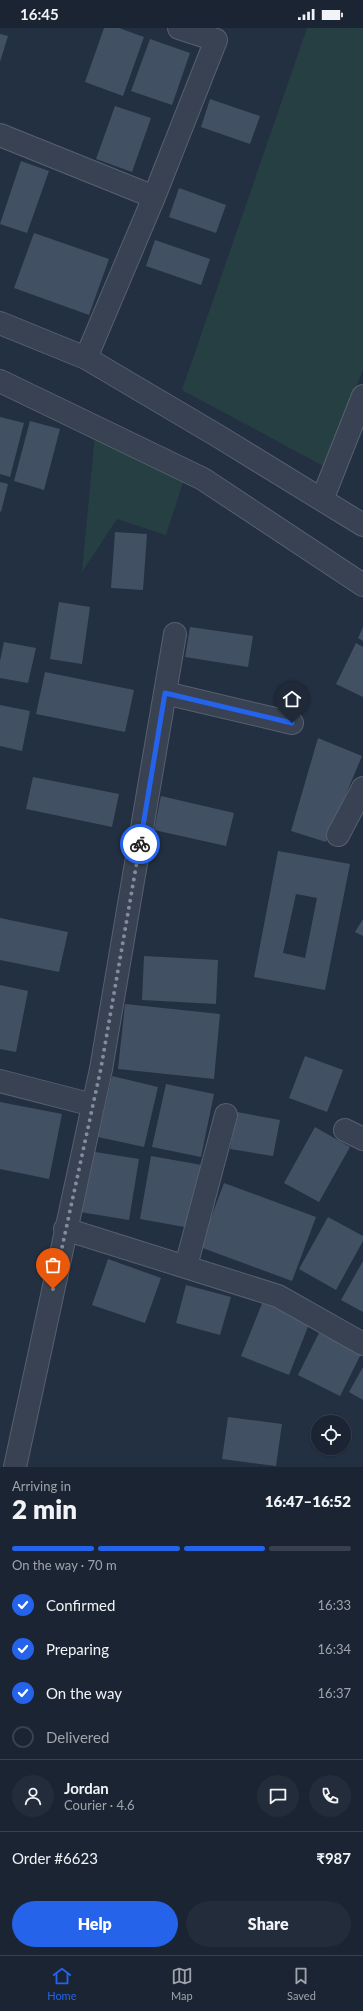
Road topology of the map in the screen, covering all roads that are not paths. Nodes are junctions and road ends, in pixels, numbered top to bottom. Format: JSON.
{"nodes":[{"id":1,"x":179,"y":28,"type":"edge"},
{"id":2,"x":0,"y":135,"type":"edge"},
{"id":3,"x":154,"y":197,"type":"junction"},
{"id":4,"x":0,"y":323,"type":"edge"},
{"id":5,"x":86,"y":358,"type":"junction"},
{"id":6,"x":0,"y":381,"type":"edge"},
{"id":7,"x":363,"y":396,"type":"edge"},
{"id":8,"x":322,"y":500,"type":"junction"},
{"id":9,"x":363,"y":525,"type":"edge"},
{"id":10,"x":363,"y":585,"type":"edge"},
{"id":11,"x":175,"y":634,"type":"dead end"},
{"id":12,"x":165,"y":693,"type":"junction"},
{"id":13,"x":292,"y":723,"type":"dead end"},
{"id":14,"x":363,"y":788,"type":"edge"},
{"id":15,"x":338,"y":835,"type":"dead end"},
{"id":16,"x":0,"y":1081,"type":"edge"},
{"id":17,"x":93,"y":1105,"type":"junction"},
{"id":18,"x":226,"y":1116,"type":"dead end"},
{"id":19,"x":65,"y":1229,"type":"junction"},
{"id":20,"x":186,"y":1266,"type":"junction"},
{"id":21,"x":363,"y":1344,"type":"edge"},
{"id":22,"x":15,"y":1467,"type":"edge"}],
"edges":[{"from":1,"to":3,"type":"street"},
{"from":2,"to":3,"type":"street"},
{"from":3,"to":5,"type":"street"},
{"from":4,"to":5,"type":"street"},
{"from":5,"to":8,"type":"street"},
{"from":6,"to":10,"type":"street"},
{"from":7,"to":8,"type":"street"},
{"from":8,"to":9,"type":"street"},
{"from":11,"to":12,"type":"street"},
{"from":12,"to":13,"type":"street"},
{"from":12,"to":17,"type":"street"},
{"from":14,"to":15,"type":"street"},
{"from":16,"to":17,"type":"street"},
{"from":17,"to":19,"type":"street"},
{"from":18,"to":20,"type":"street"},
{"from":19,"to":20,"type":"street"},
{"from":19,"to":22,"type":"street"},
{"from":20,"to":21,"type":"street"}]}
